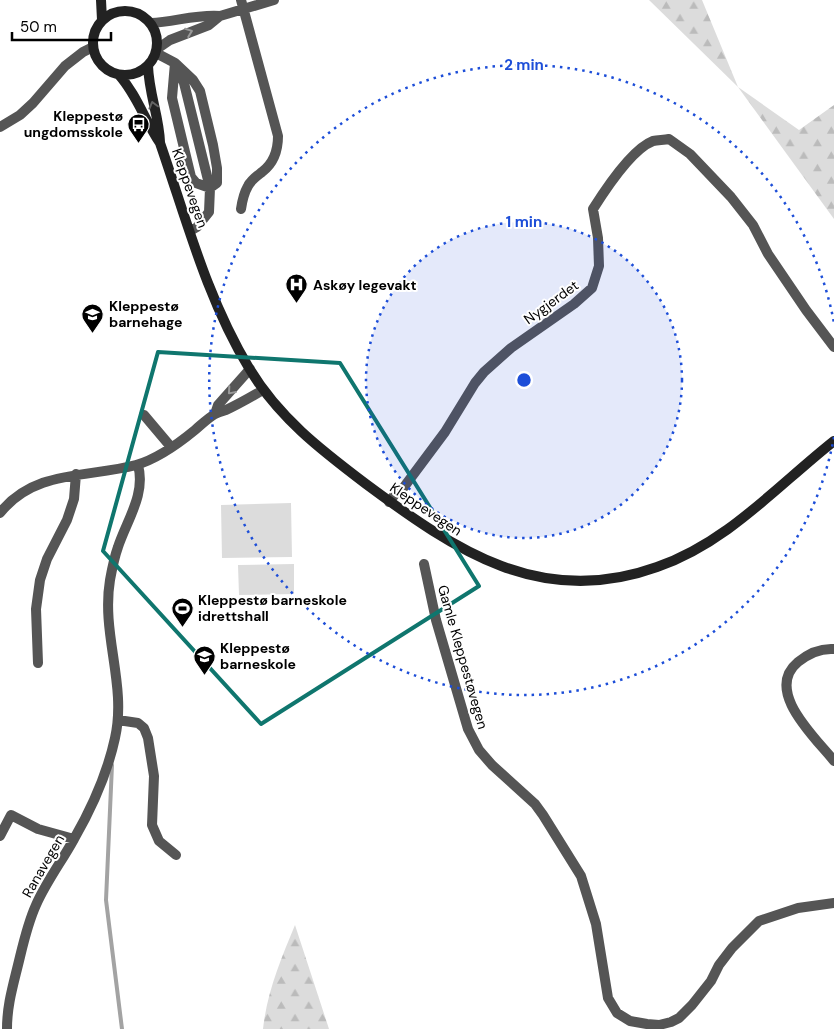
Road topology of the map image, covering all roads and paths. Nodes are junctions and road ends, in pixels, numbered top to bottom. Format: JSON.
{"nodes":[{"id":1,"x":100,"y":0,"type":"edge"},
{"id":2,"x":120,"y":0,"type":"edge"},
{"id":3,"x":274,"y":0,"type":"edge"},
{"id":4,"x":243,"y":4,"type":"edge"},
{"id":5,"x":126,"y":10,"type":"junction"},
{"id":6,"x":220,"y":16,"type":"junction"},
{"id":7,"x":102,"y":20,"type":"junction"},
{"id":8,"x":151,"y":23,"type":"junction"},
{"id":9,"x":93,"y":47,"type":"junction"},
{"id":10,"x":157,"y":51,"type":"junction"},
{"id":11,"x":175,"y":63,"type":"junction"},
{"id":12,"x":148,"y":66,"type":"junction"},
{"id":13,"x":119,"y":75,"type":"junction"},
{"id":14,"x":0,"y":127,"type":"edge"},
{"id":15,"x":160,"y":143,"type":"junction"},
{"id":16,"x":210,"y":188,"type":"junction"},
{"id":17,"x":240,"y":209,"type":"dead end"},
{"id":18,"x":190,"y":231,"type":"junction"},
{"id":19,"x":834,"y":346,"type":"edge"},
{"id":20,"x":250,"y":369,"type":"junction"},
{"id":21,"x":263,"y":390,"type":"junction"},
{"id":22,"x":215,"y":414,"type":"junction"},
{"id":23,"x":144,"y":415,"type":"dead end"},
{"id":24,"x":834,"y":441,"type":"edge"},
{"id":25,"x":171,"y":447,"type":"junction"},
{"id":26,"x":138,"y":465,"type":"junction"},
{"id":27,"x":76,"y":474,"type":"junction"},
{"id":28,"x":390,"y":502,"type":"junction"},
{"id":29,"x":0,"y":512,"type":"edge"},
{"id":30,"x":424,"y":564,"type":"dead end"},
{"id":31,"x":834,"y":649,"type":"edge"},
{"id":32,"x":38,"y":663,"type":"dead end"},
{"id":33,"x":118,"y":720,"type":"junction"},
{"id":34,"x":834,"y":761,"type":"edge"},
{"id":35,"x":0,"y":836,"type":"edge"},
{"id":36,"x":74,"y":839,"type":"junction"},
{"id":37,"x":176,"y":856,"type":"dead end"},
{"id":38,"x":834,"y":903,"type":"edge"},
{"id":39,"x":673,"y":1026,"type":"edge"},
{"id":40,"x":7,"y":1029,"type":"edge"}],
"edges":[{"from":1,"to":7,"type":"main road"},
{"from":2,"to":5,"type":"main road"},
{"from":3,"to":4,"type":"street"},
{"from":4,"to":6,"type":"street"},
{"from":4,"to":17,"type":"street"},
{"from":5,"to":7,"type":"main road"},
{"from":5,"to":8,"type":"main road"},
{"from":6,"to":8,"type":"street"},
{"from":10,"to":6,"type":"street","one_way":true},
{"from":7,"to":9,"type":"main road"},
{"from":8,"to":10,"type":"main road"},
{"from":9,"to":13,"type":"main road"},
{"from":9,"to":14,"type":"street"},
{"from":10,"to":11,"type":"street"},
{"from":10,"to":12,"type":"main road"},
{"from":11,"to":16,"type":"street"},
{"from":11,"to":16,"type":"street"},
{"from":12,"to":13,"type":"main road"},
{"from":15,"to":12,"type":"main road","name":"Kleppevegen","one_way":true},
{"from":13,"to":15,"type":"main road","name":"Kleppevegen"},
{"from":15,"to":18,"type":"main road","name":"Kleppevegen"},
{"from":16,"to":18,"type":"street"},
{"from":18,"to":20,"type":"main road","name":"Kleppevegen"},
{"from":19,"to":28,"type":"street","name":"Nygjerdet"},
{"from":20,"to":21,"type":"main road","name":"Kleppevegen"},
{"from":20,"to":22,"type":"street","one_way":true},
{"from":21,"to":22,"type":"street"},
{"from":21,"to":28,"type":"main road","name":"Kleppevegen"},
{"from":22,"to":25,"type":"street"},
{"from":23,"to":25,"type":"street"},
{"from":24,"to":28,"type":"main road","name":"Kleppevegen"},
{"from":25,"to":26,"type":"street"},
{"from":26,"to":27,"type":"street"},
{"from":26,"to":33,"type":"street","name":"Ranavegen"},
{"from":27,"to":29,"type":"street"},
{"from":27,"to":32,"type":"street"},
{"from":30,"to":39,"type":"street","name":"Gamle Kleppestøvegen"},
{"from":31,"to":34,"type":"street"},
{"from":33,"to":36,"type":"street","name":"Ranavegen"},
{"from":33,"to":37,"type":"street"},
{"from":35,"to":36,"type":"street"},
{"from":36,"to":40,"type":"street","name":"Ranavegen"},
{"from":38,"to":39,"type":"street","name":"Gamle Kleppestøvegen"}]}
